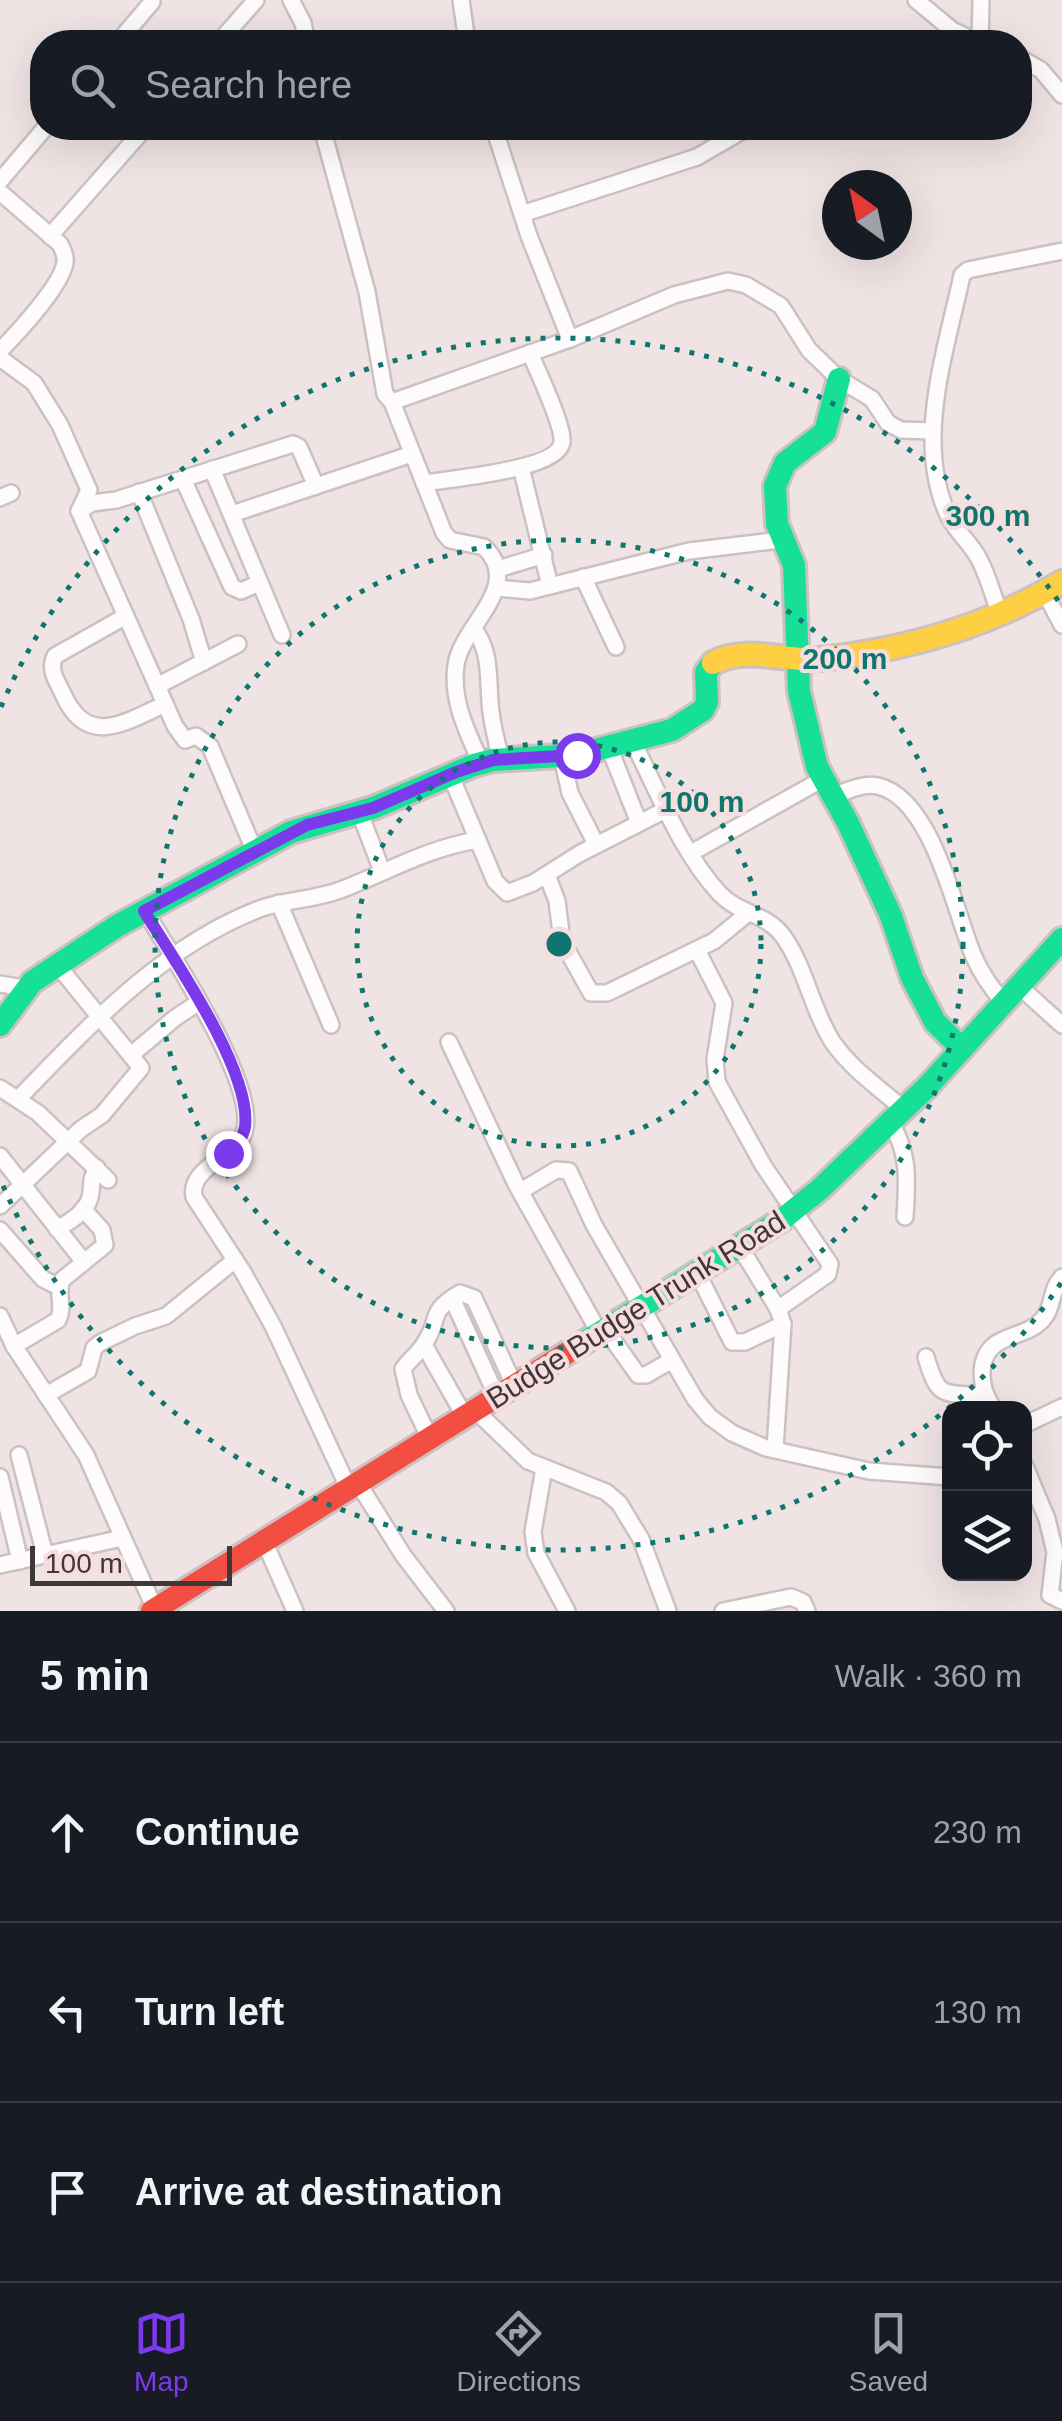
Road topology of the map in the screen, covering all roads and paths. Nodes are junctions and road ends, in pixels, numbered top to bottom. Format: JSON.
{"nodes":[{"id":1,"x":256,"y":0,"type":"edge"},
{"id":2,"x":291,"y":0,"type":"edge"},
{"id":3,"x":481,"y":0,"type":"edge"},
{"id":4,"x":916,"y":0,"type":"edge"},
{"id":5,"x":981,"y":0,"type":"edge"},
{"id":6,"x":152,"y":2,"type":"edge"},
{"id":7,"x":461,"y":2,"type":"edge"},
{"id":8,"x":128,"y":30,"type":"edge"},
{"id":9,"x":230,"y":30,"type":"edge"},
{"id":10,"x":304,"y":30,"type":"edge"},
{"id":11,"x":465,"y":30,"type":"edge"},
{"id":12,"x":952,"y":30,"type":"edge"},
{"id":13,"x":976,"y":30,"type":"edge"},
{"id":14,"x":1032,"y":65,"type":"edge"},
{"id":15,"x":1062,"y":95,"type":"edge"},
{"id":16,"x":36,"y":140,"type":"edge"},
{"id":17,"x":134,"y":140,"type":"edge"},
{"id":18,"x":325,"y":140,"type":"edge"},
{"id":19,"x":498,"y":140,"type":"edge"},
{"id":20,"x":726,"y":140,"type":"edge"},
{"id":21,"x":0,"y":181,"type":"edge"},
{"id":22,"x":0,"y":192,"type":"edge"},
{"id":23,"x":522,"y":214,"type":"junction"},
{"id":24,"x":50,"y":236,"type":"junction"},
{"id":25,"x":1062,"y":251,"type":"edge"},
{"id":26,"x":570,"y":339,"type":"junction"},
{"id":27,"x":530,"y":353,"type":"junction"},
{"id":28,"x":0,"y":355,"type":"edge"},
{"id":29,"x":839,"y":379,"type":"junction"},
{"id":30,"x":392,"y":402,"type":"junction"},
{"id":31,"x":932,"y":430,"type":"junction"},
{"id":32,"x":412,"y":454,"type":"junction"},
{"id":33,"x":521,"y":467,"type":"junction"},
{"id":34,"x":212,"y":470,"type":"junction"},
{"id":35,"x":183,"y":479,"type":"junction"},
{"id":36,"x":424,"y":483,"type":"junction"},
{"id":37,"x":316,"y":486,"type":"junction"},
{"id":38,"x":139,"y":492,"type":"junction"},
{"id":39,"x":87,"y":502,"type":"junction"},
{"id":40,"x":232,"y":514,"type":"junction"},
{"id":41,"x":781,"y":540,"type":"junction"},
{"id":42,"x":544,"y":555,"type":"junction"},
{"id":43,"x":498,"y":568,"type":"junction"},
{"id":44,"x":583,"y":576,"type":"junction"},
{"id":45,"x":260,"y":584,"type":"junction"},
{"id":46,"x":550,"y":586,"type":"junction"},
{"id":47,"x":1053,"y":587,"type":"edge"},
{"id":48,"x":497,"y":588,"type":"junction"},
{"id":49,"x":126,"y":616,"type":"junction"},
{"id":50,"x":1000,"y":616,"type":"junction"},
{"id":51,"x":1062,"y":625,"type":"edge"},
{"id":52,"x":473,"y":628,"type":"junction"},
{"id":53,"x":282,"y":635,"type":"dead end"},
{"id":54,"x":238,"y":644,"type":"dead end"},
{"id":55,"x":616,"y":647,"type":"dead end"},
{"id":56,"x":796,"y":660,"type":"junction"},
{"id":57,"x":204,"y":662,"type":"junction"},
{"id":58,"x":156,"y":686,"type":"junction"},
{"id":59,"x":165,"y":704,"type":"junction"},
{"id":60,"x":632,"y":740,"type":"junction"},
{"id":61,"x":609,"y":746,"type":"junction"},
{"id":62,"x":562,"y":756,"type":"junction"},
{"id":63,"x":491,"y":761,"type":"junction"},
{"id":64,"x":450,"y":774,"type":"junction"},
{"id":65,"x":828,"y":788,"type":"junction"},
{"id":66,"x":667,"y":809,"type":"junction"},
{"id":67,"x":360,"y":811,"type":"junction"},
{"id":68,"x":639,"y":823,"type":"junction"},
{"id":69,"x":478,"y":840,"type":"junction"},
{"id":70,"x":596,"y":844,"type":"junction"},
{"id":71,"x":254,"y":852,"type":"junction"},
{"id":72,"x":691,"y":853,"type":"junction"},
{"id":73,"x":382,"y":871,"type":"junction"},
{"id":74,"x":547,"y":875,"type":"junction"},
{"id":75,"x":278,"y":903,"type":"junction"},
{"id":76,"x":144,"y":911,"type":"junction"},
{"id":77,"x":747,"y":914,"type":"junction"},
{"id":78,"x":1062,"y":938,"type":"edge"},
{"id":79,"x":697,"y":950,"type":"junction"},
{"id":80,"x":172,"y":956,"type":"junction"},
{"id":81,"x":59,"y":967,"type":"junction"},
{"id":82,"x":0,"y":984,"type":"edge"},
{"id":83,"x":24,"y":988,"type":"junction"},
{"id":84,"x":1012,"y":994,"type":"junction"},
{"id":85,"x":200,"y":1002,"type":"junction"},
{"id":86,"x":98,"y":1017,"type":"junction"},
{"id":87,"x":0,"y":1025,"type":"edge"},
{"id":88,"x":332,"y":1025,"type":"dead end"},
{"id":89,"x":1062,"y":1025,"type":"edge"},
{"id":90,"x":450,"y":1042,"type":"dead end"},
{"id":91,"x":962,"y":1049,"type":"junction"},
{"id":92,"x":131,"y":1055,"type":"junction"},
{"id":93,"x":0,"y":1088,"type":"edge"},
{"id":94,"x":18,"y":1100,"type":"junction"},
{"id":95,"x":898,"y":1116,"type":"junction"},
{"id":96,"x":69,"y":1140,"type":"junction"},
{"id":97,"x":0,"y":1156,"type":"edge"},
{"id":98,"x":22,"y":1184,"type":"junction"},
{"id":99,"x":520,"y":1192,"type":"junction"},
{"id":100,"x":0,"y":1206,"type":"edge"},
{"id":101,"x":83,"y":1210,"type":"junction"},
{"id":102,"x":795,"y":1210,"type":"junction"},
{"id":103,"x":905,"y":1217,"type":"dead end"},
{"id":104,"x":57,"y":1228,"type":"junction"},
{"id":105,"x":0,"y":1230,"type":"edge"},
{"id":106,"x":740,"y":1247,"type":"junction"},
{"id":107,"x":235,"y":1260,"type":"junction"},
{"id":108,"x":84,"y":1262,"type":"junction"},
{"id":109,"x":698,"y":1274,"type":"junction"},
{"id":110,"x":1062,"y":1277,"type":"edge"},
{"id":111,"x":59,"y":1287,"type":"junction"},
{"id":112,"x":642,"y":1308,"type":"junction"},
{"id":113,"x":0,"y":1316,"type":"edge"},
{"id":114,"x":781,"y":1317,"type":"junction"},
{"id":115,"x":603,"y":1332,"type":"junction"},
{"id":116,"x":424,"y":1345,"type":"junction"},
{"id":117,"x":14,"y":1346,"type":"junction"},
{"id":118,"x":926,"y":1357,"type":"dead end"},
{"id":119,"x":672,"y":1360,"type":"junction"},
{"id":120,"x":506,"y":1392,"type":"junction"},
{"id":121,"x":46,"y":1394,"type":"junction"},
{"id":122,"x":985,"y":1401,"type":"edge"},
{"id":123,"x":989,"y":1401,"type":"edge"},
{"id":124,"x":1062,"y":1407,"type":"edge"},
{"id":125,"x":471,"y":1414,"type":"junction"},
{"id":126,"x":1032,"y":1421,"type":"edge"},
{"id":127,"x":430,"y":1439,"type":"junction"},
{"id":128,"x":775,"y":1450,"type":"junction"},
{"id":129,"x":19,"y":1454,"type":"dead end"},
{"id":130,"x":544,"y":1468,"type":"junction"},
{"id":131,"x":942,"y":1477,"type":"edge"},
{"id":132,"x":0,"y":1478,"type":"edge"},
{"id":133,"x":353,"y":1486,"type":"junction"},
{"id":134,"x":1032,"y":1487,"type":"edge"},
{"id":135,"x":122,"y":1538,"type":"junction"},
{"id":136,"x":264,"y":1542,"type":"junction"},
{"id":137,"x":45,"y":1555,"type":"junction"},
{"id":138,"x":20,"y":1561,"type":"junction"},
{"id":139,"x":0,"y":1565,"type":"edge"},
{"id":140,"x":1062,"y":1601,"type":"edge"},
{"id":141,"x":154,"y":1610,"type":"edge"},
{"id":142,"x":295,"y":1611,"type":"edge"},
{"id":143,"x":446,"y":1611,"type":"edge"},
{"id":144,"x":567,"y":1611,"type":"edge"},
{"id":145,"x":668,"y":1611,"type":"edge"},
{"id":146,"x":723,"y":1611,"type":"edge"},
{"id":147,"x":807,"y":1611,"type":"edge"}],
"edges":[{"from":1,"to":9,"type":"street"},
{"from":2,"to":10,"type":"street"},
{"from":3,"to":7,"type":"street"},
{"from":4,"to":12,"type":"street"},
{"from":5,"to":13,"type":"street"},
{"from":6,"to":8,"type":"street"},
{"from":7,"to":11,"type":"street"},
{"from":14,"to":15,"type":"street"},
{"from":16,"to":21,"type":"street"},
{"from":17,"to":24,"type":"street"},
{"from":18,"to":30,"type":"street"},
{"from":19,"to":23,"type":"street"},
{"from":20,"to":23,"type":"street"},
{"from":22,"to":24,"type":"street"},
{"from":23,"to":26,"type":"street"},
{"from":24,"to":28,"type":"street"},
{"from":25,"to":31,"type":"street"},
{"from":26,"to":27,"type":"street"},
{"from":26,"to":29,"type":"street"},
{"from":27,"to":30,"type":"street"},
{"from":27,"to":33,"type":"street"},
{"from":28,"to":39,"type":"street"},
{"from":29,"to":31,"type":"street"},
{"from":29,"to":41,"type":"street"},
{"from":30,"to":32,"type":"street"},
{"from":31,"to":50,"type":"street"},
{"from":32,"to":36,"type":"street"},
{"from":32,"to":37,"type":"street"},
{"from":33,"to":36,"type":"street"},
{"from":33,"to":42,"type":"street"},
{"from":34,"to":35,"type":"street"},
{"from":34,"to":37,"type":"street"},
{"from":34,"to":40,"type":"street"},
{"from":35,"to":38,"type":"street"},
{"from":35,"to":45,"type":"street"},
{"from":36,"to":43,"type":"street"},
{"from":37,"to":40,"type":"street"},
{"from":38,"to":39,"type":"street"},
{"from":38,"to":57,"type":"street"},
{"from":39,"to":49,"type":"street"},
{"from":40,"to":45,"type":"street"},
{"from":41,"to":44,"type":"street"},
{"from":41,"to":56,"type":"street"},
{"from":42,"to":43,"type":"street"},
{"from":42,"to":46,"type":"street"},
{"from":43,"to":48,"type":"street"},
{"from":44,"to":46,"type":"street"},
{"from":44,"to":55,"type":"street"},
{"from":45,"to":53,"type":"street"},
{"from":46,"to":48,"type":"street"},
{"from":47,"to":50,"type":"street"},
{"from":47,"to":51,"type":"street"},
{"from":48,"to":52,"type":"street"},
{"from":49,"to":58,"type":"street"},
{"from":49,"to":59,"type":"street"},
{"from":50,"to":56,"type":"street"},
{"from":52,"to":63,"type":"street"},
{"from":52,"to":63,"type":"street"},
{"from":54,"to":57,"type":"street"},
{"from":56,"to":60,"type":"street"},
{"from":56,"to":65,"type":"street"},
{"from":57,"to":58,"type":"street"},
{"from":58,"to":59,"type":"street"},
{"from":59,"to":71,"type":"street"},
{"from":60,"to":61,"type":"street"},
{"from":60,"to":66,"type":"street"},
{"from":61,"to":62,"type":"street"},
{"from":61,"to":68,"type":"street"},
{"from":62,"to":63,"type":"street"},
{"from":62,"to":70,"type":"street"},
{"from":63,"to":64,"type":"street"},
{"from":64,"to":67,"type":"street"},
{"from":64,"to":69,"type":"street"},
{"from":65,"to":72,"type":"street"},
{"from":65,"to":84,"type":"street"},
{"from":65,"to":91,"type":"street"},
{"from":66,"to":68,"type":"street"},
{"from":66,"to":72,"type":"street"},
{"from":67,"to":71,"type":"street"},
{"from":67,"to":73,"type":"street"},
{"from":68,"to":70,"type":"street"},
{"from":69,"to":73,"type":"street"},
{"from":69,"to":74,"type":"street"},
{"from":70,"to":74,"type":"street"},
{"from":71,"to":76,"type":"street"},
{"from":72,"to":77,"type":"street"},
{"from":73,"to":75,"type":"street"},
{"from":74,"to":79,"type":"street"},
{"from":75,"to":80,"type":"street"},
{"from":75,"to":88,"type":"street"},
{"from":76,"to":80,"type":"street"},
{"from":76,"to":81,"type":"street"},
{"from":77,"to":79,"type":"street"},
{"from":77,"to":95,"type":"street"},
{"from":78,"to":84,"type":"street","name":"Budge Budge Trunk Road"},
{"from":79,"to":102,"type":"street"},
{"from":80,"to":85,"type":"street"},
{"from":80,"to":86,"type":"street"},
{"from":81,"to":83,"type":"street"},
{"from":81,"to":86,"type":"street"},
{"from":82,"to":83,"type":"street"},
{"from":83,"to":87,"type":"street"},
{"from":84,"to":89,"type":"street"},
{"from":84,"to":91,"type":"street","name":"Budge Budge Trunk Road"},
{"from":85,"to":92,"type":"street"},
{"from":85,"to":107,"type":"street"},
{"from":86,"to":92,"type":"street"},
{"from":86,"to":94,"type":"street"},
{"from":90,"to":99,"type":"street"},
{"from":91,"to":95,"type":"street","name":"Budge Budge Trunk Road"},
{"from":92,"to":96,"type":"street"},
{"from":93,"to":94,"type":"street"},
{"from":94,"to":96,"type":"street"},
{"from":95,"to":102,"type":"street","name":"Budge Budge Trunk Road"},
{"from":95,"to":103,"type":"street"},
{"from":96,"to":98,"type":"street"},
{"from":96,"to":101,"type":"street"},
{"from":97,"to":98,"type":"street"},
{"from":98,"to":100,"type":"street"},
{"from":98,"to":104,"type":"street"},
{"from":99,"to":112,"type":"street"},
{"from":99,"to":115,"type":"street"},
{"from":101,"to":104,"type":"street"},
{"from":101,"to":108,"type":"street"},
{"from":102,"to":106,"type":"street","name":"Budge Budge Trunk Road"},
{"from":102,"to":114,"type":"street"},
{"from":104,"to":108,"type":"street"},
{"from":105,"to":111,"type":"street"},
{"from":106,"to":109,"type":"street","name":"Budge Budge Trunk Road"},
{"from":106,"to":114,"type":"street"},
{"from":107,"to":121,"type":"street"},
{"from":107,"to":133,"type":"street"},
{"from":108,"to":111,"type":"street"},
{"from":109,"to":112,"type":"street","name":"Budge Budge Trunk Road"},
{"from":109,"to":114,"type":"street"},
{"from":110,"to":123,"type":"street"},
{"from":111,"to":117,"type":"street"},
{"from":112,"to":115,"type":"street","name":"Budge Budge Trunk Road"},
{"from":112,"to":119,"type":"street"},
{"from":113,"to":117,"type":"street"},
{"from":114,"to":128,"type":"street"},
{"from":115,"to":119,"type":"street"},
{"from":115,"to":120,"type":"street","name":"Budge Budge Trunk Road"},
{"from":116,"to":120,"type":"street"},
{"from":116,"to":125,"type":"street"},
{"from":116,"to":127,"type":"street"},
{"from":117,"to":121,"type":"street"},
{"from":118,"to":122,"type":"street"},
{"from":119,"to":128,"type":"street"},
{"from":120,"to":125,"type":"street","name":"Budge Budge Trunk Road"},
{"from":121,"to":135,"type":"street"},
{"from":124,"to":126,"type":"street"},
{"from":125,"to":127,"type":"street","name":"Budge Budge Trunk Road"},
{"from":125,"to":130,"type":"street"},
{"from":127,"to":133,"type":"street","name":"Budge Budge Trunk Road"},
{"from":128,"to":131,"type":"street"},
{"from":129,"to":137,"type":"street"},
{"from":130,"to":144,"type":"street"},
{"from":130,"to":145,"type":"street"},
{"from":132,"to":138,"type":"street"},
{"from":133,"to":136,"type":"street","name":"Budge Budge Trunk Road"},
{"from":133,"to":143,"type":"street"},
{"from":134,"to":140,"type":"street"},
{"from":135,"to":137,"type":"street"},
{"from":135,"to":141,"type":"street"},
{"from":136,"to":141,"type":"street","name":"Budge Budge Trunk Road"},
{"from":136,"to":142,"type":"street"},
{"from":137,"to":138,"type":"street"},
{"from":138,"to":139,"type":"street"},
{"from":146,"to":147,"type":"street"}]}
